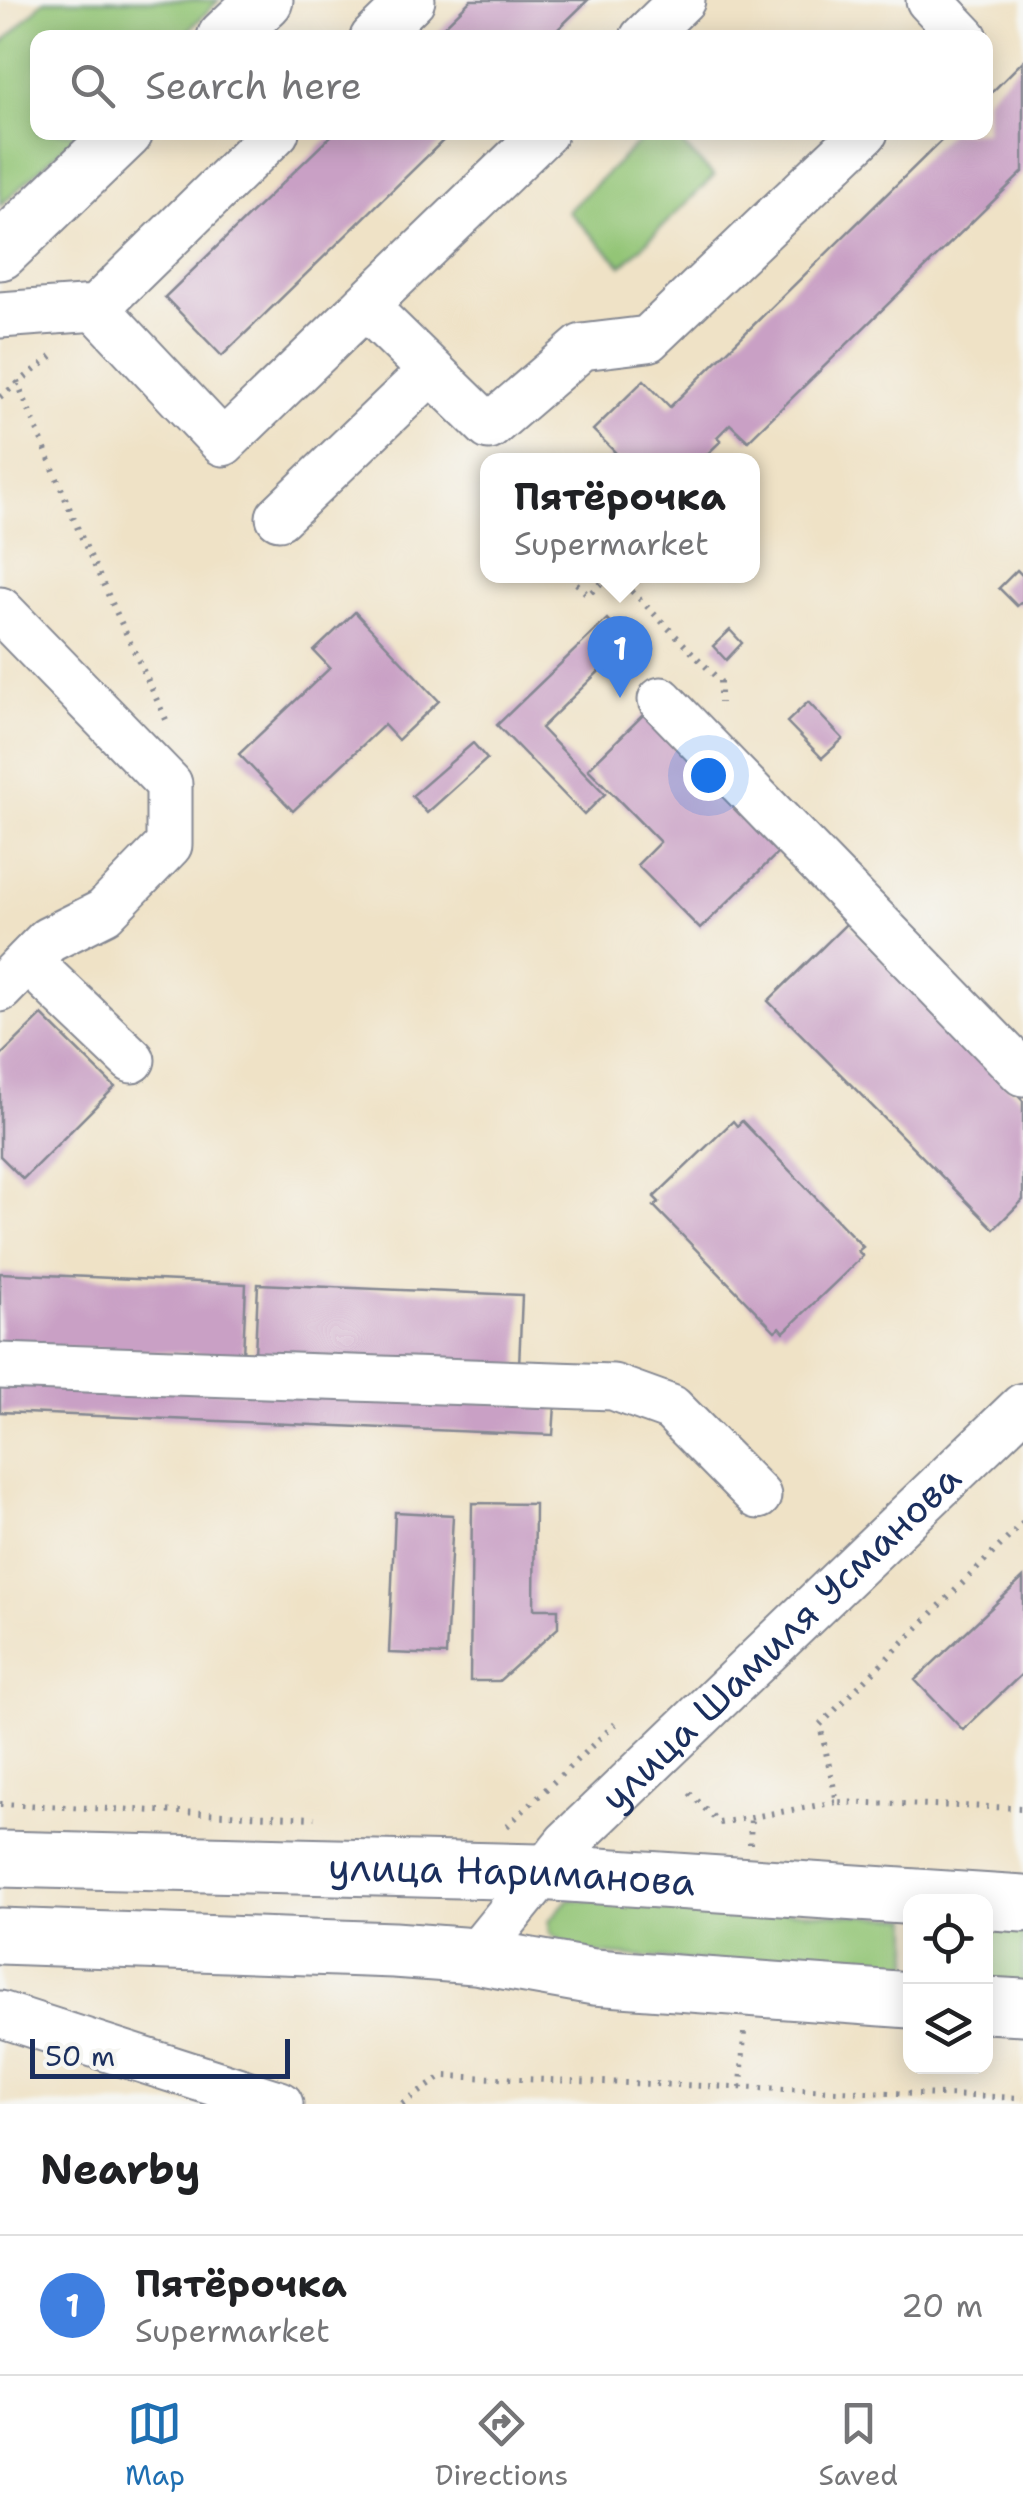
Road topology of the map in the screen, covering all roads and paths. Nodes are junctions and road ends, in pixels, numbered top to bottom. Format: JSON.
{"nodes":[{"id":1,"x":265,"y":0,"type":"edge"},
{"id":2,"x":412,"y":0,"type":"edge"},
{"id":3,"x":682,"y":0,"type":"edge"},
{"id":4,"x":930,"y":0,"type":"edge"},
{"id":5,"x":233,"y":30,"type":"edge"},
{"id":6,"x":382,"y":30,"type":"edge"},
{"id":7,"x":651,"y":30,"type":"edge"},
{"id":8,"x":957,"y":30,"type":"edge"},
{"id":9,"x":117,"y":140,"type":"edge"},
{"id":10,"x":268,"y":140,"type":"edge"},
{"id":11,"x":536,"y":140,"type":"edge"},
{"id":12,"x":857,"y":140,"type":"edge"},
{"id":13,"x":0,"y":252,"type":"edge"},
{"id":14,"x":365,"y":306,"type":"junction"},
{"id":15,"x":96,"y":308,"type":"junction"},
{"id":16,"x":0,"y":315,"type":"edge"},
{"id":17,"x":431,"y":371,"type":"junction"},
{"id":18,"x":18,"y":380,"type":"dead end"},
{"id":19,"x":279,"y":518,"type":"dead end"},
{"id":20,"x":576,"y":583,"type":"edge"},
{"id":21,"x":604,"y":583,"type":"edge"},
{"id":22,"x":621,"y":583,"type":"edge"},
{"id":23,"x":0,"y":610,"type":"edge"},
{"id":24,"x":675,"y":635,"type":"dead end"},
{"id":25,"x":661,"y":700,"type":"dead end"},
{"id":26,"x":169,"y":784,"type":"junction"},
{"id":27,"x":14,"y":975,"type":"edge"},
{"id":28,"x":132,"y":1060,"type":"dead end"},
{"id":29,"x":1023,"y":1073,"type":"edge"},
{"id":30,"x":0,"y":1366,"type":"edge"},
{"id":31,"x":1023,"y":1406,"type":"edge"},
{"id":32,"x":758,"y":1496,"type":"dead end"},
{"id":33,"x":1023,"y":1523,"type":"edge"},
{"id":34,"x":615,"y":1724,"type":"dead end"},
{"id":35,"x":690,"y":1792,"type":"dead end"},
{"id":36,"x":837,"y":1802,"type":"junction"},
{"id":37,"x":0,"y":1804,"type":"edge"},
{"id":38,"x":1023,"y":1808,"type":"edge"},
{"id":39,"x":751,"y":1817,"type":"junction"},
{"id":40,"x":330,"y":1819,"type":"dead end"},
{"id":41,"x":505,"y":1827,"type":"dead end"},
{"id":42,"x":750,"y":1856,"type":"dead end"},
{"id":43,"x":0,"y":1859,"type":"edge"},
{"id":44,"x":539,"y":1872,"type":"junction"},
{"id":45,"x":1023,"y":1904,"type":"edge"},
{"id":46,"x":0,"y":1936,"type":"edge"},
{"id":47,"x":475,"y":1956,"type":"junction"},
{"id":48,"x":903,"y":1999,"type":"edge"},
{"id":49,"x":993,"y":2005,"type":"edge"},
{"id":50,"x":1023,"y":2007,"type":"edge"},
{"id":51,"x":0,"y":2014,"type":"edge"},
{"id":52,"x":744,"y":2032,"type":"dead end"},
{"id":53,"x":741,"y":2088,"type":"junction"},
{"id":54,"x":1023,"y":2098,"type":"edge"},
{"id":55,"x":280,"y":2104,"type":"edge"},
{"id":56,"x":402,"y":2104,"type":"edge"}],
"edges":[{"from":1,"to":5,"type":"main road"},
{"from":2,"to":6,"type":"street"},
{"from":3,"to":7,"type":"street"},
{"from":4,"to":8,"type":"street"},
{"from":9,"to":13,"type":"main road"},
{"from":10,"to":15,"type":"street"},
{"from":11,"to":14,"type":"street"},
{"from":12,"to":17,"type":"street"},
{"from":14,"to":15,"type":"street"},
{"from":14,"to":17,"type":"street"},
{"from":15,"to":16,"type":"street"},
{"from":17,"to":19,"type":"street"},
{"from":18,"to":26,"type":"path"},
{"from":20,"to":21,"type":"path"},
{"from":22,"to":24,"type":"path"},
{"from":23,"to":26,"type":"street"},
{"from":25,"to":29,"type":"street"},
{"from":26,"to":27,"type":"street"},
{"from":27,"to":28,"type":"street"},
{"from":30,"to":32,"type":"street"},
{"from":31,"to":44,"type":"street","name":"улица Шамиля Усманова"},
{"from":33,"to":36,"type":"path"},
{"from":34,"to":41,"type":"path"},
{"from":35,"to":39,"type":"path"},
{"from":36,"to":38,"type":"path"},
{"from":36,"to":39,"type":"path"},
{"from":37,"to":40,"type":"path"},
{"from":39,"to":42,"type":"path"},
{"from":43,"to":44,"type":"main road","name":"улица Нариманова"},
{"from":44,"to":45,"type":"main road","name":"улица Нариманова"},
{"from":44,"to":47,"type":"street","name":"улица Шамиля Усманова"},
{"from":46,"to":47,"type":"main road"},
{"from":47,"to":48,"type":"main road"},
{"from":49,"to":50,"type":"main road"},
{"from":51,"to":55,"type":"street"},
{"from":52,"to":53,"type":"path"},
{"from":53,"to":54,"type":"path"},
{"from":53,"to":56,"type":"path"}]}
